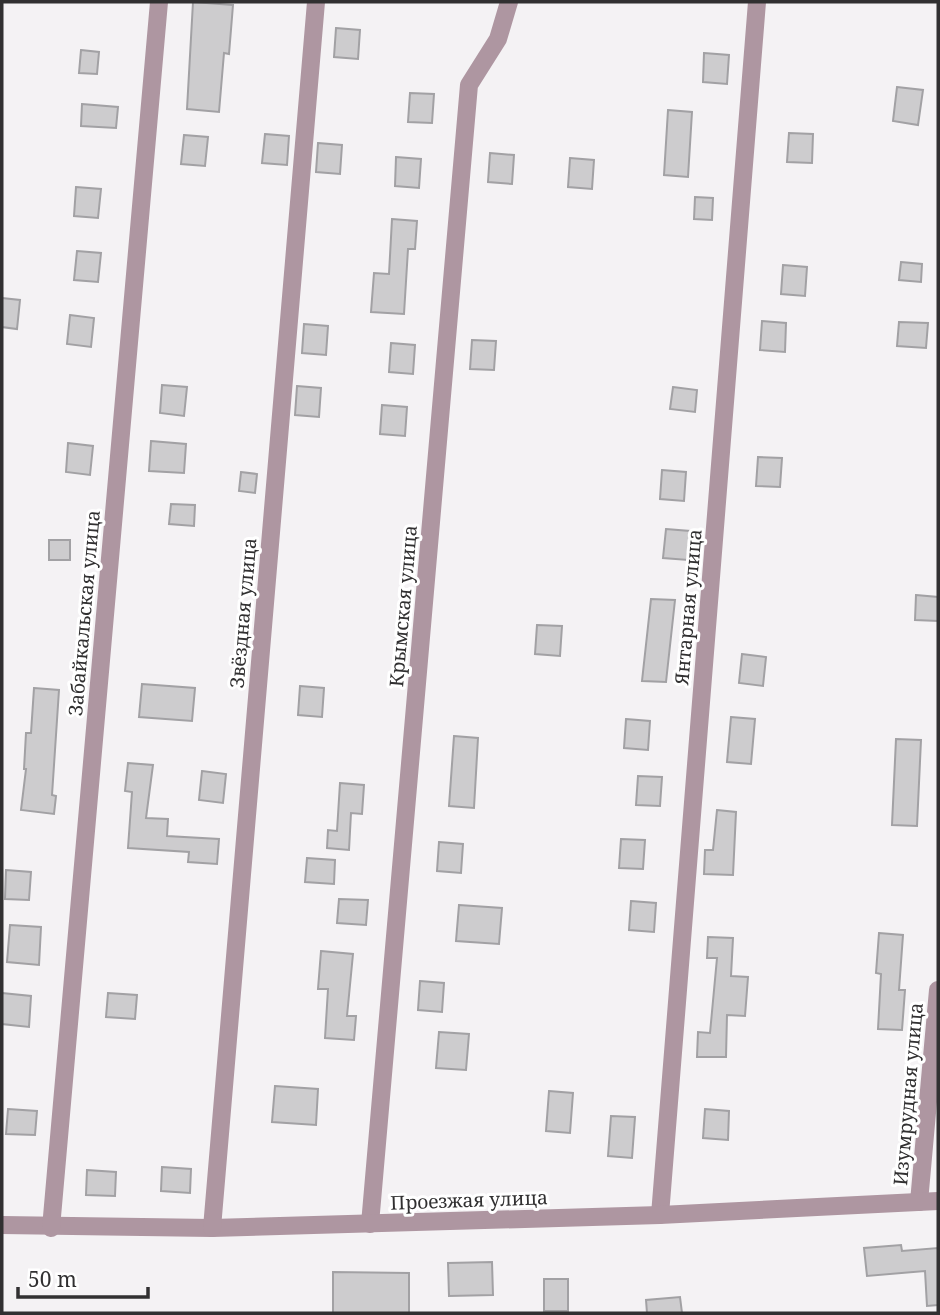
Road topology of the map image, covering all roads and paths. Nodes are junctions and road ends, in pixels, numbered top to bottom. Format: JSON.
{"nodes":[{"id":1,"x":159,"y":2,"type":"edge"},
{"id":2,"x":316,"y":2,"type":"edge"},
{"id":3,"x":509,"y":2,"type":"edge"},
{"id":4,"x":757,"y":2,"type":"edge"},
{"id":5,"x":938,"y":989,"type":"edge"},
{"id":6,"x":938,"y":1201,"type":"edge"},
{"id":7,"x":919,"y":1202,"type":"junction"},
{"id":8,"x":660,"y":1215,"type":"junction"},
{"id":9,"x":370,"y":1224,"type":"junction"},
{"id":10,"x":2,"y":1225,"type":"edge"},
{"id":11,"x":51,"y":1227,"type":"junction"},
{"id":12,"x":212,"y":1228,"type":"junction"}],
"edges":[{"from":1,"to":11,"type":"street","name":"Забайкальская улица"},
{"from":2,"to":12,"type":"street","name":"Звёздная улица"},
{"from":3,"to":9,"type":"street","name":"Крымская улица"},
{"from":4,"to":8,"type":"street","name":"Янтарная улица"},
{"from":5,"to":7,"type":"street","name":"Изумрудная улица"},
{"from":6,"to":7,"type":"street","name":"Проезжая улица"},
{"from":7,"to":8,"type":"street","name":"Проезжая улица"},
{"from":8,"to":9,"type":"street","name":"Проезжая улица"},
{"from":9,"to":12,"type":"street","name":"Проезжая улица"},
{"from":10,"to":11,"type":"street","name":"Проезжая улица"},
{"from":11,"to":12,"type":"street","name":"Проезжая улица"}]}
